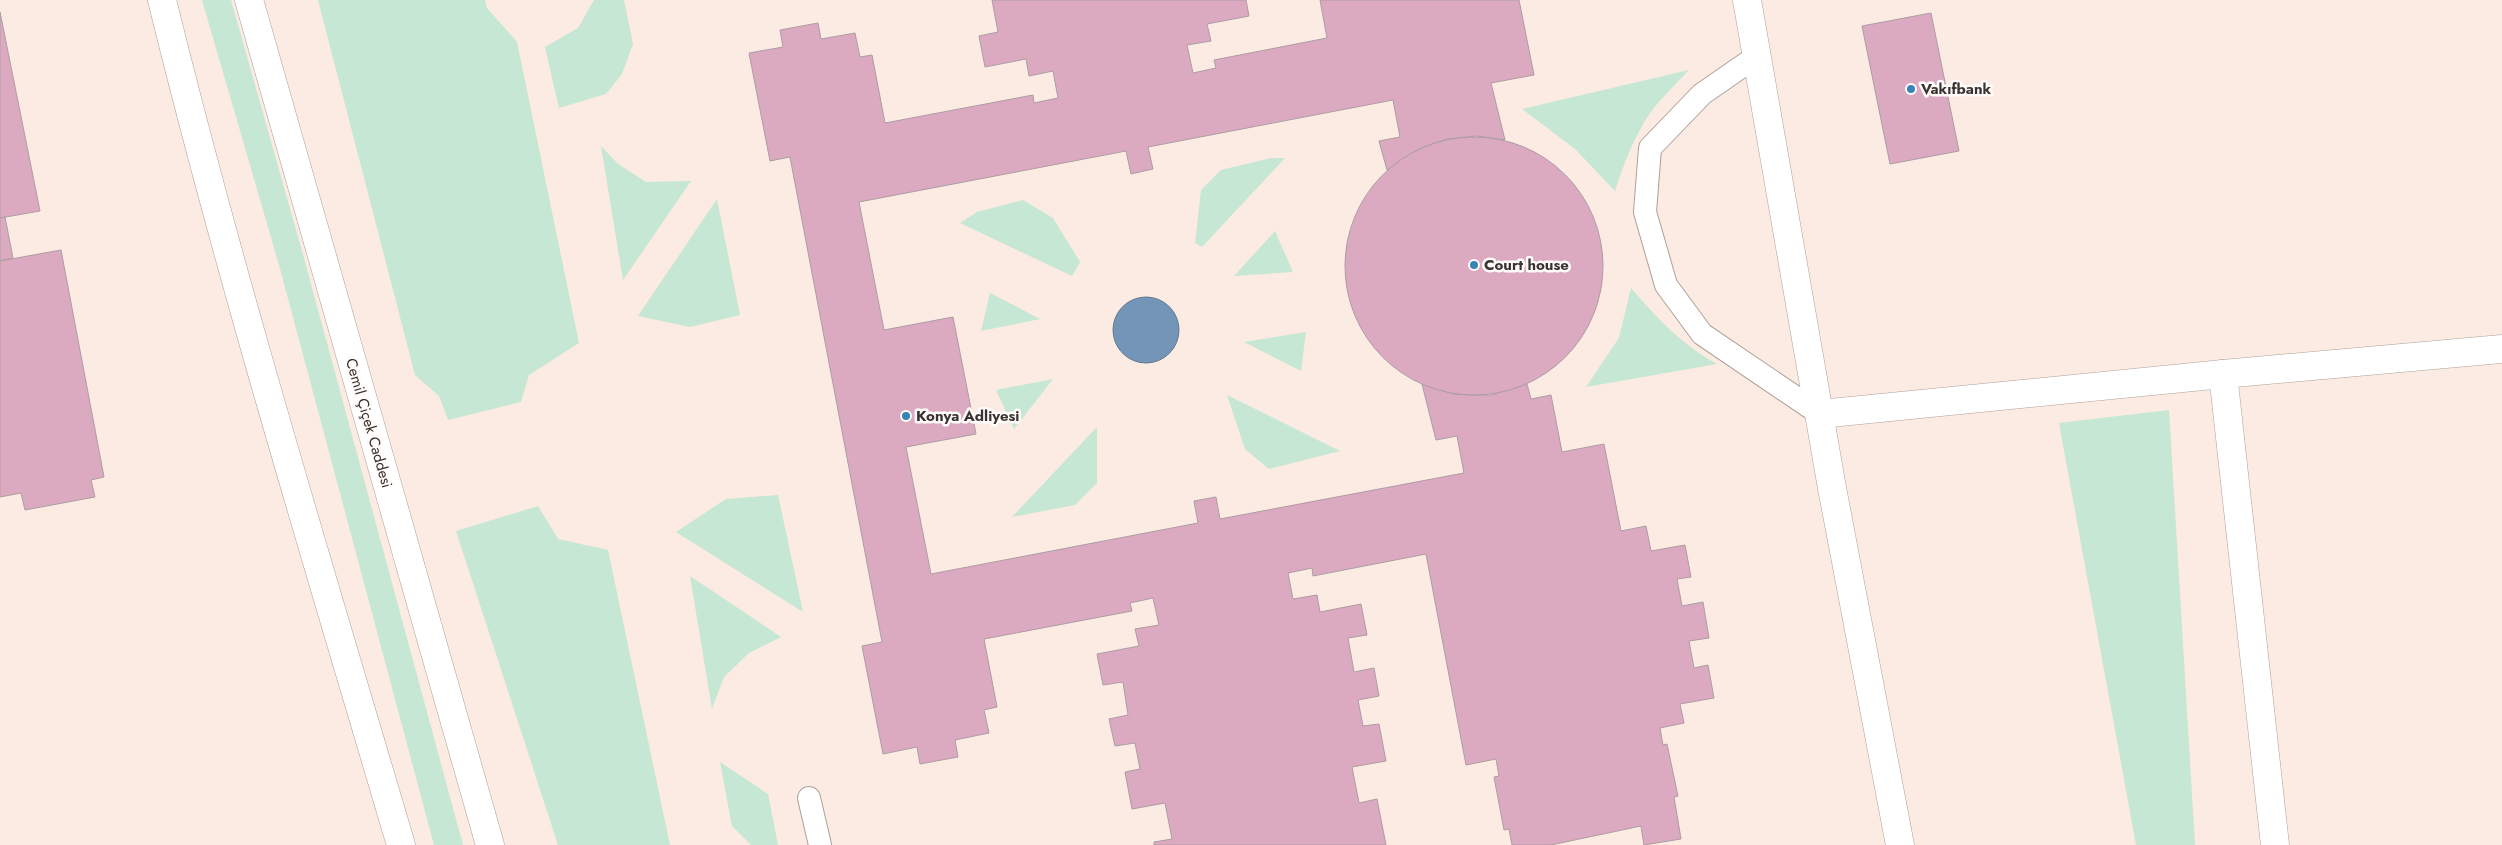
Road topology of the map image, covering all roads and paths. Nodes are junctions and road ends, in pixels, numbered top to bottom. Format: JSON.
{"nodes":[{"id":1,"x":162,"y":0,"type":"edge"},
{"id":2,"x":249,"y":0,"type":"edge"},
{"id":3,"x":1747,"y":0,"type":"edge"},
{"id":4,"x":1757,"y":56,"type":"junction"},
{"id":5,"x":2502,"y":350,"type":"edge"},
{"id":6,"x":2223,"y":374,"type":"junction"},
{"id":7,"x":1820,"y":414,"type":"junction"},
{"id":8,"x":809,"y":798,"type":"dead end"},
{"id":9,"x":401,"y":845,"type":"edge"},
{"id":10,"x":490,"y":845,"type":"edge"},
{"id":11,"x":820,"y":845,"type":"edge"},
{"id":12,"x":1900,"y":845,"type":"edge"},
{"id":13,"x":2274,"y":845,"type":"edge"}],
"edges":[{"from":1,"to":9,"type":"street"},
{"from":2,"to":10,"type":"street","name":"Cemil Çiçek Caddesi"},
{"from":3,"to":4,"type":"street"},
{"from":4,"to":7,"type":"street"},
{"from":4,"to":7,"type":"lane"},
{"from":5,"to":6,"type":"street"},
{"from":6,"to":7,"type":"street"},
{"from":6,"to":13,"type":"street"},
{"from":7,"to":12,"type":"street"},
{"from":8,"to":11,"type":"lane"}]}
